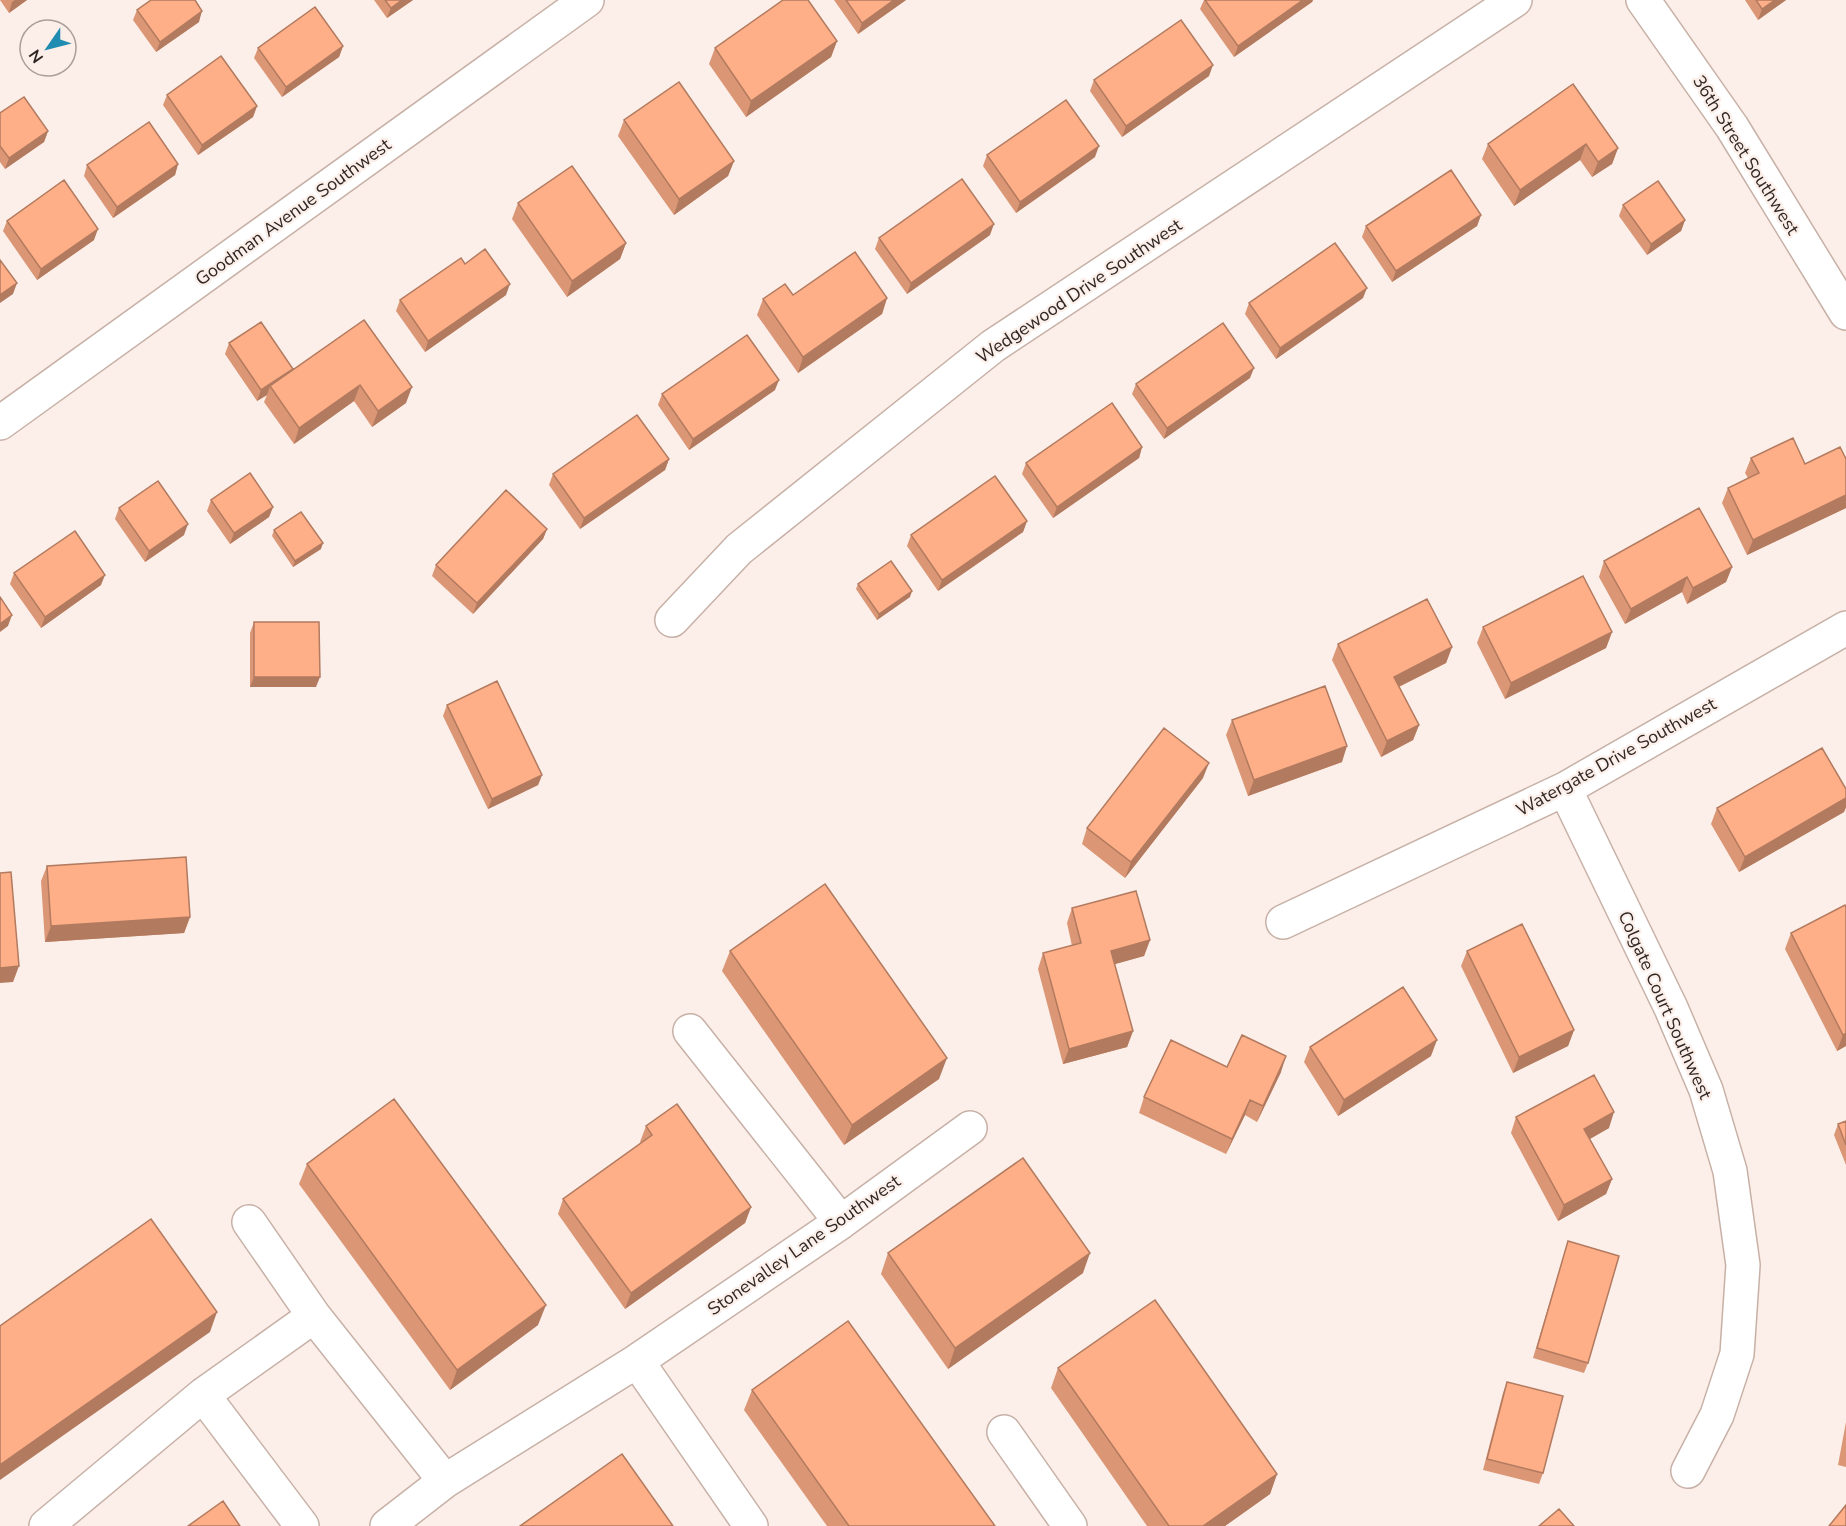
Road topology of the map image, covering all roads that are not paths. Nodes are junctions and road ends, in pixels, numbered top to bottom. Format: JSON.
{"nodes":[{"id":1,"x":587,"y":0,"type":"edge"},
{"id":2,"x":1515,"y":0,"type":"edge"},
{"id":3,"x":1643,"y":0,"type":"edge"},
{"id":4,"x":1846,"y":313,"type":"edge"},
{"id":5,"x":0,"y":423,"type":"edge"},
{"id":6,"x":672,"y":620,"type":"dead end"},
{"id":7,"x":1846,"y":628,"type":"edge"},
{"id":8,"x":1565,"y":789,"type":"junction"},
{"id":9,"x":1283,"y":922,"type":"dead end"},
{"id":10,"x":690,"y":1030,"type":"dead end"},
{"id":11,"x":970,"y":1128,"type":"dead end"},
{"id":12,"x":249,"y":1221,"type":"dead end"},
{"id":13,"x":841,"y":1222,"type":"junction"},
{"id":14,"x":314,"y":1316,"type":"junction"},
{"id":15,"x":637,"y":1361,"type":"junction"},
{"id":16,"x":203,"y":1395,"type":"junction"},
{"id":17,"x":1004,"y":1432,"type":"dead end"},
{"id":18,"x":1688,"y":1471,"type":"dead end"},
{"id":19,"x":445,"y":1480,"type":"junction"},
{"id":20,"x":46,"y":1526,"type":"edge"},
{"id":21,"x":302,"y":1526,"type":"edge"},
{"id":22,"x":387,"y":1526,"type":"edge"},
{"id":23,"x":751,"y":1526,"type":"edge"},
{"id":24,"x":1070,"y":1526,"type":"edge"}],
"edges":[{"from":1,"to":5,"type":"street","name":"Goodman Avenue Southwest"},
{"from":2,"to":6,"type":"street","name":"Wedgewood Drive Southwest"},
{"from":3,"to":4,"type":"street","name":"36th Street Southwest"},
{"from":7,"to":8,"type":"street","name":"Watergate Drive Southwest"},
{"from":8,"to":9,"type":"street","name":"Watergate Drive Southwest"},
{"from":8,"to":18,"type":"street","name":"Colgate Court Southwest"},
{"from":10,"to":13,"type":"street"},
{"from":11,"to":13,"type":"street","name":"Stonevalley Lane Southwest"},
{"from":12,"to":14,"type":"street"},
{"from":13,"to":15,"type":"street","name":"Stonevalley Lane Southwest"},
{"from":14,"to":16,"type":"street"},
{"from":14,"to":19,"type":"street"},
{"from":15,"to":19,"type":"street","name":"Stonevalley Lane Southwest"},
{"from":15,"to":23,"type":"street"},
{"from":16,"to":20,"type":"street"},
{"from":16,"to":21,"type":"street"},
{"from":17,"to":24,"type":"street"},
{"from":19,"to":22,"type":"street"}]}
